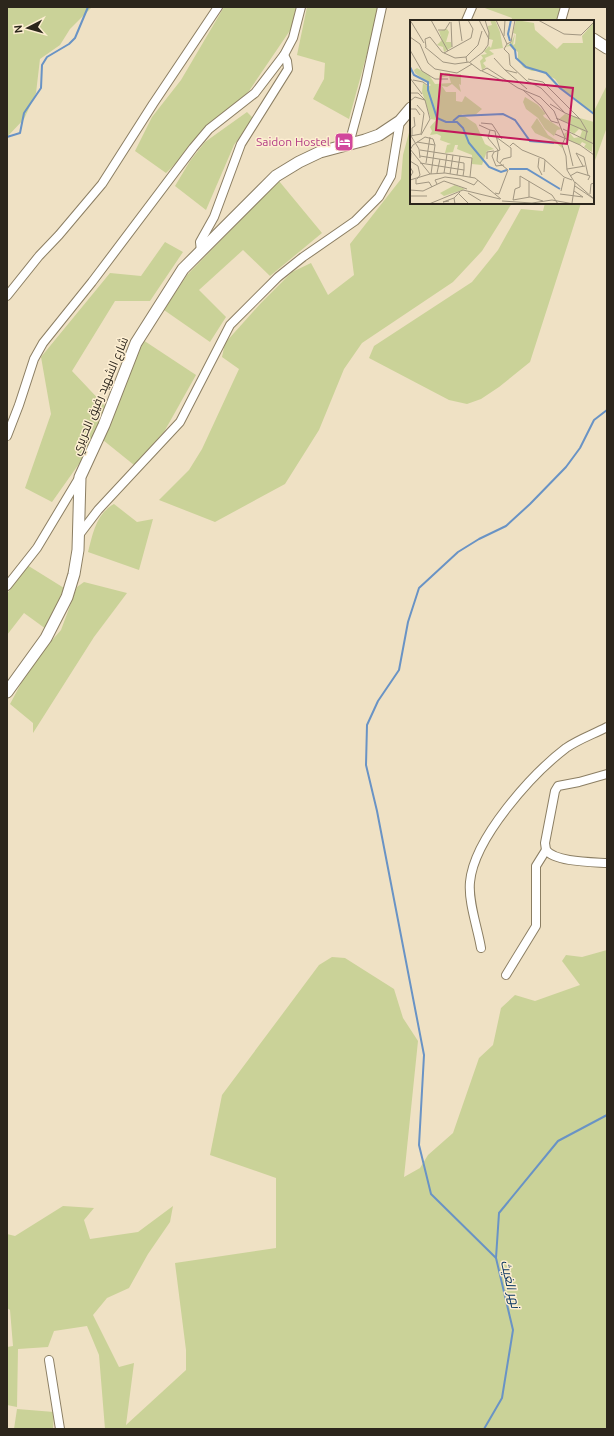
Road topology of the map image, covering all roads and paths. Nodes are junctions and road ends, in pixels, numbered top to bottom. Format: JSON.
{"nodes":[{"id":1,"x":218,"y":7,"type":"edge"},
{"id":2,"x":301,"y":7,"type":"edge"},
{"id":3,"x":382,"y":7,"type":"edge"},
{"id":4,"x":472,"y":7,"type":"edge"},
{"id":5,"x":565,"y":7,"type":"edge"},
{"id":6,"x":466,"y":20,"type":"edge"},
{"id":7,"x":561,"y":20,"type":"edge"},
{"id":8,"x":594,"y":40,"type":"edge"},
{"id":9,"x":607,"y":48,"type":"edge"},
{"id":10,"x":284,"y":55,"type":"junction"},
{"id":11,"x":410,"y":109,"type":"edge"},
{"id":12,"x":400,"y":121,"type":"junction"},
{"id":13,"x":349,"y":144,"type":"junction"},
{"id":14,"x":201,"y":251,"type":"junction"},
{"id":15,"x":7,"y":296,"type":"edge"},
{"id":16,"x":7,"y":436,"type":"edge"},
{"id":17,"x":80,"y":477,"type":"junction"},
{"id":18,"x":78,"y":536,"type":"junction"},
{"id":19,"x":7,"y":586,"type":"edge"},
{"id":20,"x":7,"y":692,"type":"edge"},
{"id":21,"x":607,"y":727,"type":"edge"},
{"id":22,"x":607,"y":774,"type":"edge"},
{"id":23,"x":546,"y":850,"type":"junction"},
{"id":24,"x":607,"y":863,"type":"edge"},
{"id":25,"x":481,"y":948,"type":"dead end"},
{"id":26,"x":506,"y":975,"type":"dead end"},
{"id":27,"x":49,"y":1360,"type":"dead end"},
{"id":28,"x":60,"y":1429,"type":"edge"}],
"edges":[{"from":1,"to":15,"type":"street"},
{"from":2,"to":10,"type":"street"},
{"from":3,"to":13,"type":"street"},
{"from":4,"to":6,"type":"street"},
{"from":5,"to":7,"type":"street"},
{"from":8,"to":9,"type":"street"},
{"from":10,"to":14,"type":"street"},
{"from":10,"to":16,"type":"street"},
{"from":11,"to":12,"type":"street","name":"شارع الشهيد رفيق الحريري"},
{"from":12,"to":13,"type":"street","name":"شارع الشهيد رفيق الحريري"},
{"from":12,"to":18,"type":"street"},
{"from":13,"to":14,"type":"street","name":"شارع الشهيد رفيق الحريري"},
{"from":14,"to":17,"type":"street","name":"شارع الشهيد رفيق الحريري"},
{"from":17,"to":18,"type":"street","name":"شارع الشهيد رفيق الحريري"},
{"from":17,"to":19,"type":"street"},
{"from":18,"to":20,"type":"street","name":"شارع الشهيد رفيق الحريري"},
{"from":21,"to":25,"type":"street"},
{"from":22,"to":23,"type":"street"},
{"from":23,"to":24,"type":"street"},
{"from":23,"to":26,"type":"street"},
{"from":27,"to":28,"type":"street"}]}
